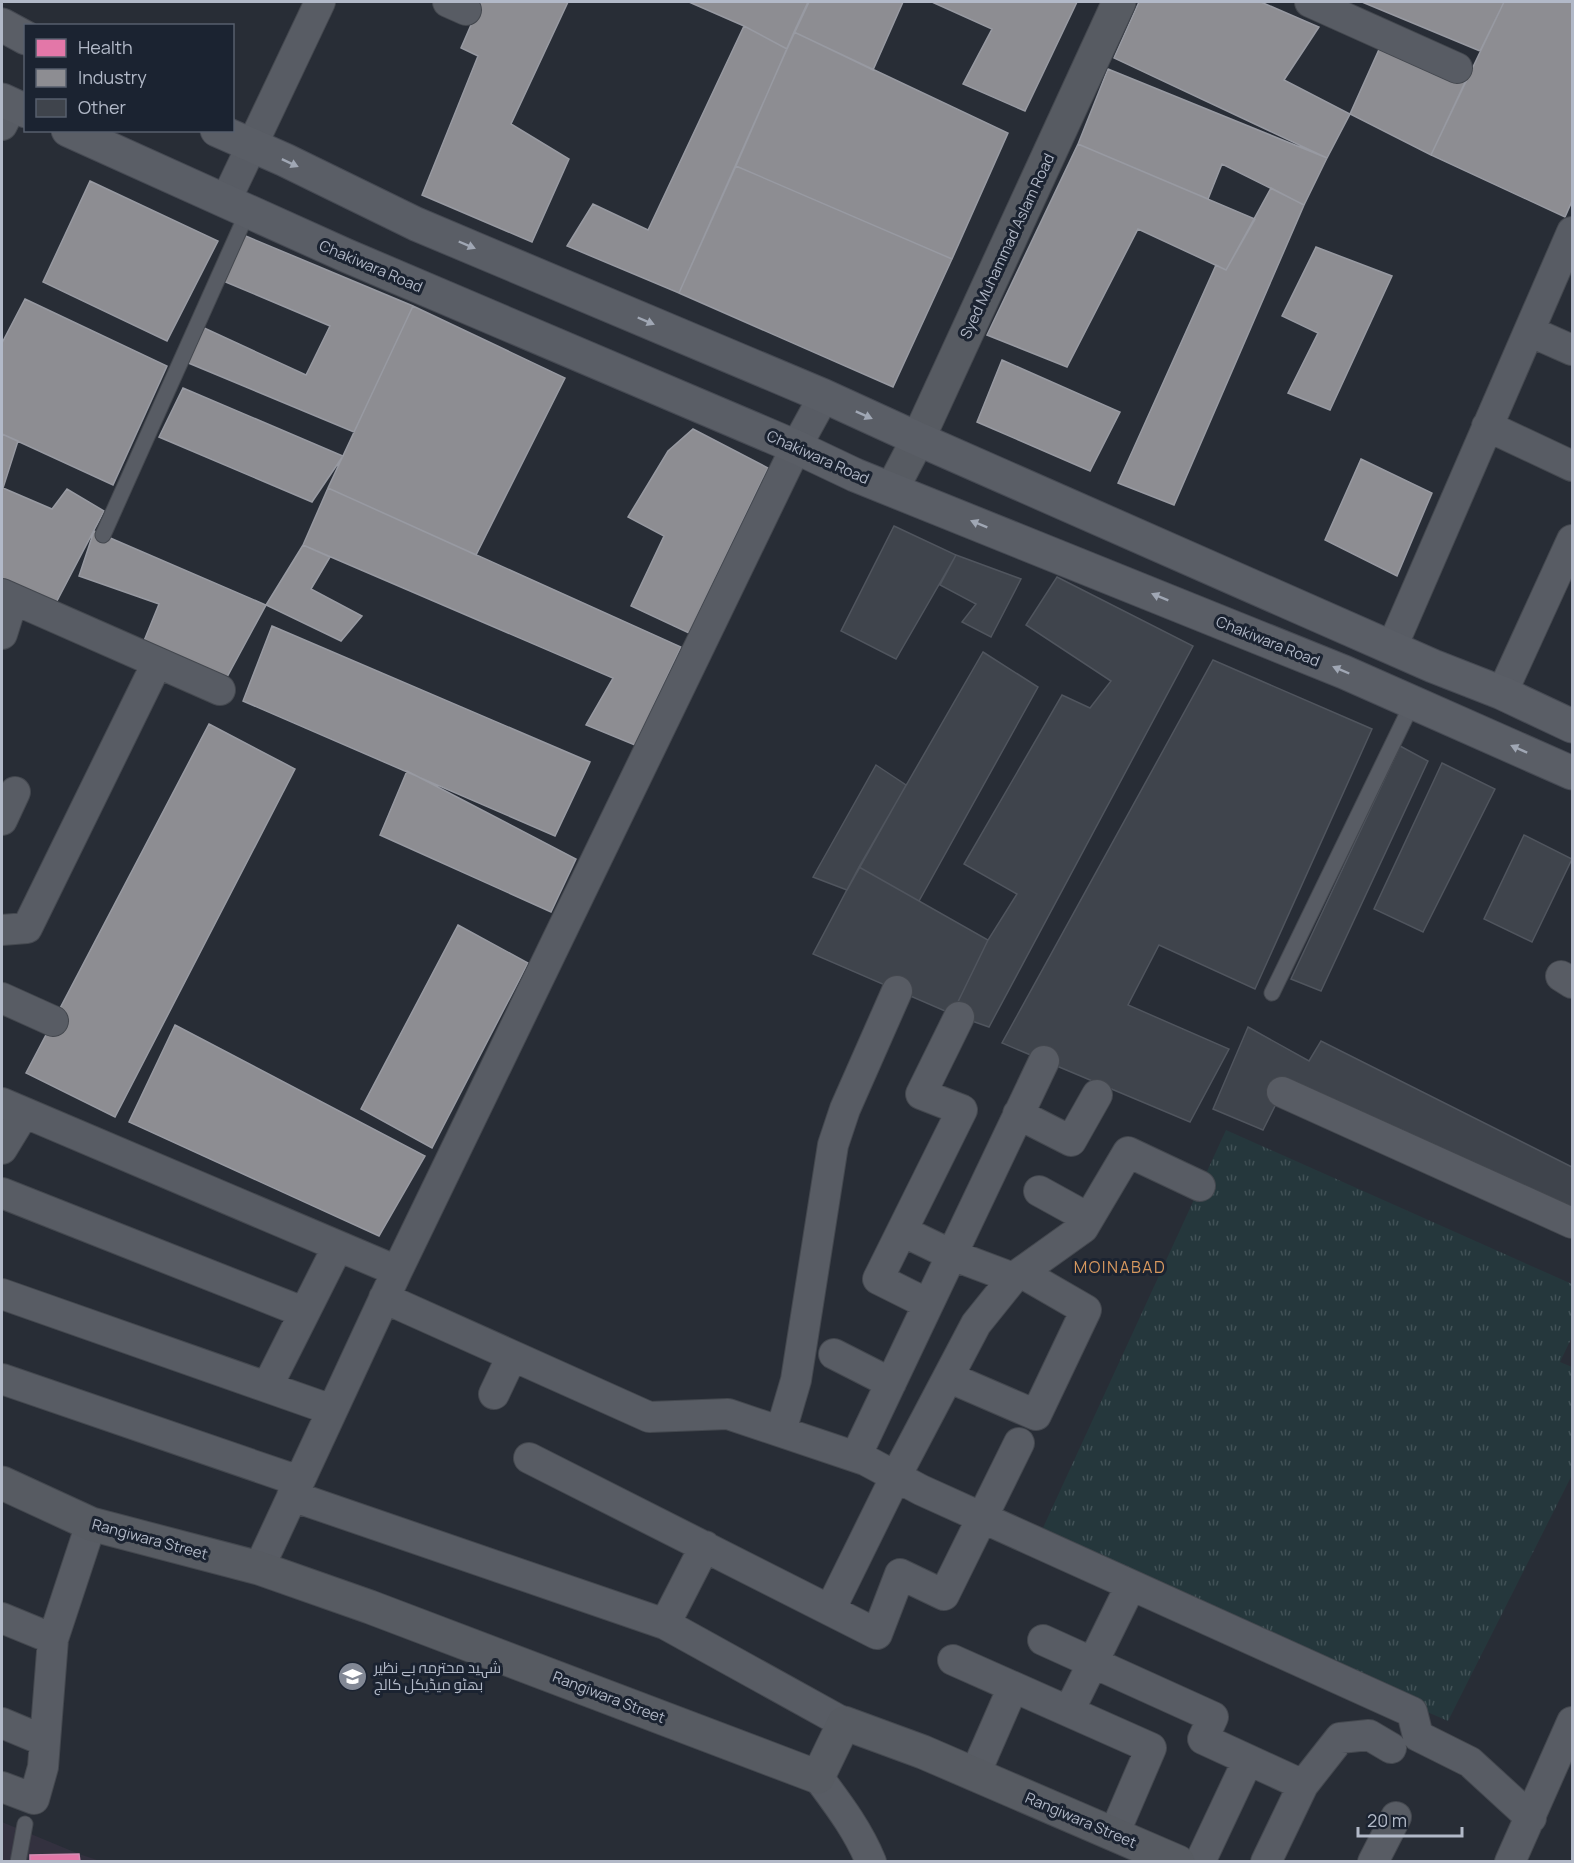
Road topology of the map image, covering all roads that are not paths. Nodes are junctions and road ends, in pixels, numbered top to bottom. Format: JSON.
{"nodes":[{"id":1,"x":320,"y":2,"type":"edge"},
{"id":2,"x":1119,"y":2,"type":"edge"},
{"id":3,"x":1310,"y":2,"type":"edge"},
{"id":4,"x":2,"y":25,"type":"edge"},
{"id":5,"x":24,"y":37,"type":"edge"},
{"id":6,"x":1457,"y":68,"type":"dead end"},
{"id":7,"x":72,"y":132,"type":"edge"},
{"id":8,"x":221,"y":132,"type":"edge"},
{"id":9,"x":250,"y":146,"type":"junction"},
{"id":10,"x":236,"y":206,"type":"junction"},
{"id":11,"x":1572,"y":232,"type":"edge"},
{"id":12,"x":1529,"y":331,"type":"junction"},
{"id":13,"x":1572,"y":350,"type":"edge"},
{"id":14,"x":824,"y":396,"type":"junction"},
{"id":15,"x":1486,"y":426,"type":"junction"},
{"id":16,"x":918,"y":439,"type":"junction"},
{"id":17,"x":796,"y":447,"type":"junction"},
{"id":18,"x":1572,"y":466,"type":"edge"},
{"id":19,"x":892,"y":489,"type":"junction"},
{"id":20,"x":103,"y":535,"type":"dead end"},
{"id":21,"x":1572,"y":540,"type":"edge"},
{"id":22,"x":7,"y":597,"type":"edge"},
{"id":23,"x":2,"y":634,"type":"edge"},
{"id":24,"x":1392,"y":647,"type":"junction"},
{"id":25,"x":156,"y":663,"type":"junction"},
{"id":26,"x":220,"y":690,"type":"dead end"},
{"id":27,"x":1502,"y":693,"type":"junction"},
{"id":28,"x":1413,"y":702,"type":"junction"},
{"id":29,"x":1572,"y":726,"type":"edge"},
{"id":30,"x":1572,"y":773,"type":"edge"},
{"id":31,"x":15,"y":792,"type":"dead end"},
{"id":32,"x":2,"y":820,"type":"edge"},
{"id":33,"x":2,"y":930,"type":"edge"},
{"id":34,"x":897,"y":991,"type":"dead end"},
{"id":35,"x":1272,"y":993,"type":"dead end"},
{"id":36,"x":2,"y":998,"type":"edge"},
{"id":37,"x":959,"y":1017,"type":"dead end"},
{"id":38,"x":53,"y":1021,"type":"dead end"},
{"id":39,"x":1044,"y":1061,"type":"dead end"},
{"id":40,"x":1282,"y":1092,"type":"dead end"},
{"id":41,"x":1097,"y":1095,"type":"dead end"},
{"id":42,"x":13,"y":1108,"type":"edge"},
{"id":43,"x":1018,"y":1114,"type":"junction"},
{"id":44,"x":2,"y":1149,"type":"edge"},
{"id":45,"x":1200,"y":1186,"type":"dead end"},
{"id":46,"x":1039,"y":1191,"type":"dead end"},
{"id":47,"x":2,"y":1193,"type":"edge"},
{"id":48,"x":1088,"y":1218,"type":"junction"},
{"id":49,"x":1572,"y":1223,"type":"edge"},
{"id":50,"x":902,"y":1232,"type":"junction"},
{"id":51,"x":338,"y":1246,"type":"junction"},
{"id":52,"x":952,"y":1254,"type":"junction"},
{"id":53,"x":1017,"y":1275,"type":"junction"},
{"id":54,"x":391,"y":1285,"type":"junction"},
{"id":55,"x":2,"y":1294,"type":"edge"},
{"id":56,"x":928,"y":1304,"type":"junction"},
{"id":57,"x":303,"y":1312,"type":"junction"},
{"id":58,"x":834,"y":1354,"type":"dead end"},
{"id":59,"x":512,"y":1356,"type":"junction"},
{"id":60,"x":948,"y":1377,"type":"junction"},
{"id":61,"x":2,"y":1379,"type":"edge"},
{"id":62,"x":891,"y":1383,"type":"junction"},
{"id":63,"x":267,"y":1387,"type":"junction"},
{"id":64,"x":494,"y":1394,"type":"dead end"},
{"id":65,"x":332,"y":1410,"type":"junction"},
{"id":66,"x":781,"y":1431,"type":"junction"},
{"id":67,"x":1019,"y":1443,"type":"dead end"},
{"id":68,"x":856,"y":1456,"type":"junction"},
{"id":69,"x":529,"y":1458,"type":"dead end"},
{"id":70,"x":896,"y":1476,"type":"junction"},
{"id":71,"x":2,"y":1483,"type":"edge"},
{"id":72,"x":296,"y":1489,"type":"junction"},
{"id":73,"x":981,"y":1518,"type":"junction"},
{"id":74,"x":92,"y":1524,"type":"junction"},
{"id":75,"x":705,"y":1546,"type":"junction"},
{"id":76,"x":259,"y":1568,"type":"junction"},
{"id":77,"x":1131,"y":1585,"type":"junction"},
{"id":78,"x":830,"y":1610,"type":"junction"},
{"id":79,"x":2,"y":1618,"type":"edge"},
{"id":80,"x":665,"y":1624,"type":"junction"},
{"id":81,"x":52,"y":1639,"type":"junction"},
{"id":82,"x":1043,"y":1640,"type":"dead end"},
{"id":83,"x":953,"y":1660,"type":"dead end"},
{"id":84,"x":1093,"y":1662,"type":"junction"},
{"id":85,"x":1013,"y":1687,"type":"junction"},
{"id":86,"x":1069,"y":1711,"type":"junction"},
{"id":87,"x":1572,"y":1722,"type":"edge"},
{"id":88,"x":2,"y":1723,"type":"edge"},
{"id":89,"x":844,"y":1723,"type":"junction"},
{"id":90,"x":45,"y":1741,"type":"junction"},
{"id":91,"x":1391,"y":1748,"type":"dead end"},
{"id":92,"x":1248,"y":1760,"type":"junction"},
{"id":93,"x":975,"y":1774,"type":"junction"},
{"id":94,"x":818,"y":1777,"type":"junction"},
{"id":95,"x":1303,"y":1785,"type":"junction"},
{"id":96,"x":2,"y":1787,"type":"edge"},
{"id":97,"x":1396,"y":1817,"type":"dead end"},
{"id":98,"x":1531,"y":1818,"type":"junction"},
{"id":99,"x":25,"y":1824,"type":"dead end"},
{"id":100,"x":1114,"y":1834,"type":"junction"},
{"id":101,"x":18,"y":1862,"type":"edge"},
{"id":102,"x":871,"y":1862,"type":"edge"},
{"id":103,"x":1178,"y":1862,"type":"edge"},
{"id":104,"x":1200,"y":1862,"type":"edge"},
{"id":105,"x":1266,"y":1862,"type":"edge"},
{"id":106,"x":1373,"y":1862,"type":"edge"},
{"id":107,"x":1510,"y":1862,"type":"edge"}],
"edges":[{"from":1,"to":9,"type":"street"},
{"from":2,"to":16,"type":"street","name":"Syed Muhammad Aslam Road"},
{"from":3,"to":6,"type":"street"},
{"from":4,"to":5,"type":"main road"},
{"from":7,"to":10,"type":"main road","name":"Chakiwara Road"},
{"from":8,"to":9,"type":"main road"},
{"from":9,"to":10,"type":"street"},
{"from":9,"to":14,"type":"main road","one_way":true},
{"from":10,"to":17,"type":"main road","name":"Chakiwara Road"},
{"from":10,"to":20,"type":"lane"},
{"from":11,"to":12,"type":"street"},
{"from":12,"to":13,"type":"street"},
{"from":12,"to":15,"type":"street"},
{"from":14,"to":16,"type":"main road","one_way":true},
{"from":14,"to":17,"type":"street"},
{"from":15,"to":18,"type":"street"},
{"from":15,"to":24,"type":"street"},
{"from":16,"to":19,"type":"street","name":"Syed Muhammad Aslam Road"},
{"from":16,"to":24,"type":"main road"},
{"from":17,"to":19,"type":"main road","name":"Chakiwara Road"},
{"from":17,"to":54,"type":"street"},
{"from":28,"to":19,"type":"main road","name":"Chakiwara Road","one_way":true},
{"from":21,"to":27,"type":"street"},
{"from":22,"to":23,"type":"street"},
{"from":22,"to":25,"type":"street"},
{"from":24,"to":27,"type":"main road"},
{"from":25,"to":26,"type":"street"},
{"from":25,"to":33,"type":"street"},
{"from":27,"to":29,"type":"main road"},
{"from":30,"to":28,"type":"main road","name":"Chakiwara Road","one_way":true},
{"from":28,"to":35,"type":"lane"},
{"from":31,"to":32,"type":"street"},
{"from":34,"to":66,"type":"street"},
{"from":36,"to":38,"type":"street"},
{"from":37,"to":50,"type":"street"},
{"from":39,"to":43,"type":"street"},
{"from":40,"to":49,"type":"street"},
{"from":41,"to":43,"type":"street"},
{"from":42,"to":44,"type":"street"},
{"from":42,"to":51,"type":"street"},
{"from":43,"to":52,"type":"street"},
{"from":45,"to":48,"type":"street"},
{"from":46,"to":48,"type":"street"},
{"from":47,"to":57,"type":"street"},
{"from":48,"to":53,"type":"street"},
{"from":50,"to":52,"type":"street"},
{"from":50,"to":56,"type":"street"},
{"from":51,"to":54,"type":"street"},
{"from":51,"to":57,"type":"street"},
{"from":52,"to":53,"type":"street"},
{"from":52,"to":56,"type":"street"},
{"from":53,"to":60,"type":"street"},
{"from":53,"to":60,"type":"street"},
{"from":54,"to":59,"type":"street"},
{"from":54,"to":65,"type":"street"},
{"from":55,"to":63,"type":"street"},
{"from":56,"to":62,"type":"street"},
{"from":57,"to":63,"type":"street"},
{"from":58,"to":62,"type":"street"},
{"from":59,"to":64,"type":"street"},
{"from":59,"to":66,"type":"street"},
{"from":60,"to":70,"type":"street"},
{"from":61,"to":72,"type":"street"},
{"from":62,"to":68,"type":"street"},
{"from":63,"to":65,"type":"street"},
{"from":65,"to":72,"type":"street"},
{"from":66,"to":68,"type":"street"},
{"from":67,"to":73,"type":"street"},
{"from":68,"to":70,"type":"street"},
{"from":69,"to":75,"type":"street"},
{"from":70,"to":73,"type":"street"},
{"from":70,"to":78,"type":"street"},
{"from":71,"to":74,"type":"street","name":"Rangiwara Street"},
{"from":72,"to":76,"type":"street"},
{"from":72,"to":80,"type":"street"},
{"from":73,"to":77,"type":"street"},
{"from":73,"to":78,"type":"street"},
{"from":74,"to":76,"type":"street","name":"Rangiwara Street"},
{"from":74,"to":81,"type":"street"},
{"from":75,"to":78,"type":"street"},
{"from":75,"to":80,"type":"street"},
{"from":76,"to":94,"type":"street","name":"Rangiwara Street"},
{"from":77,"to":84,"type":"street"},
{"from":77,"to":98,"type":"street"},
{"from":79,"to":81,"type":"street"},
{"from":80,"to":89,"type":"street"},
{"from":81,"to":90,"type":"street"},
{"from":82,"to":84,"type":"street"},
{"from":83,"to":85,"type":"street"},
{"from":84,"to":86,"type":"street"},
{"from":84,"to":92,"type":"street"},
{"from":85,"to":86,"type":"street"},
{"from":85,"to":93,"type":"street"},
{"from":86,"to":100,"type":"street"},
{"from":87,"to":98,"type":"street"},
{"from":88,"to":90,"type":"street"},
{"from":89,"to":93,"type":"street","name":"Rangiwara Street"},
{"from":89,"to":94,"type":"street"},
{"from":90,"to":96,"type":"street"},
{"from":91,"to":95,"type":"street"},
{"from":92,"to":95,"type":"street"},
{"from":92,"to":104,"type":"street"},
{"from":93,"to":100,"type":"street","name":"Rangiwara Street"},
{"from":94,"to":102,"type":"street"},
{"from":95,"to":105,"type":"street"},
{"from":97,"to":106,"type":"street"},
{"from":98,"to":107,"type":"street"},
{"from":99,"to":101,"type":"lane"},
{"from":100,"to":103,"type":"street","name":"Rangiwara Street"}]}
